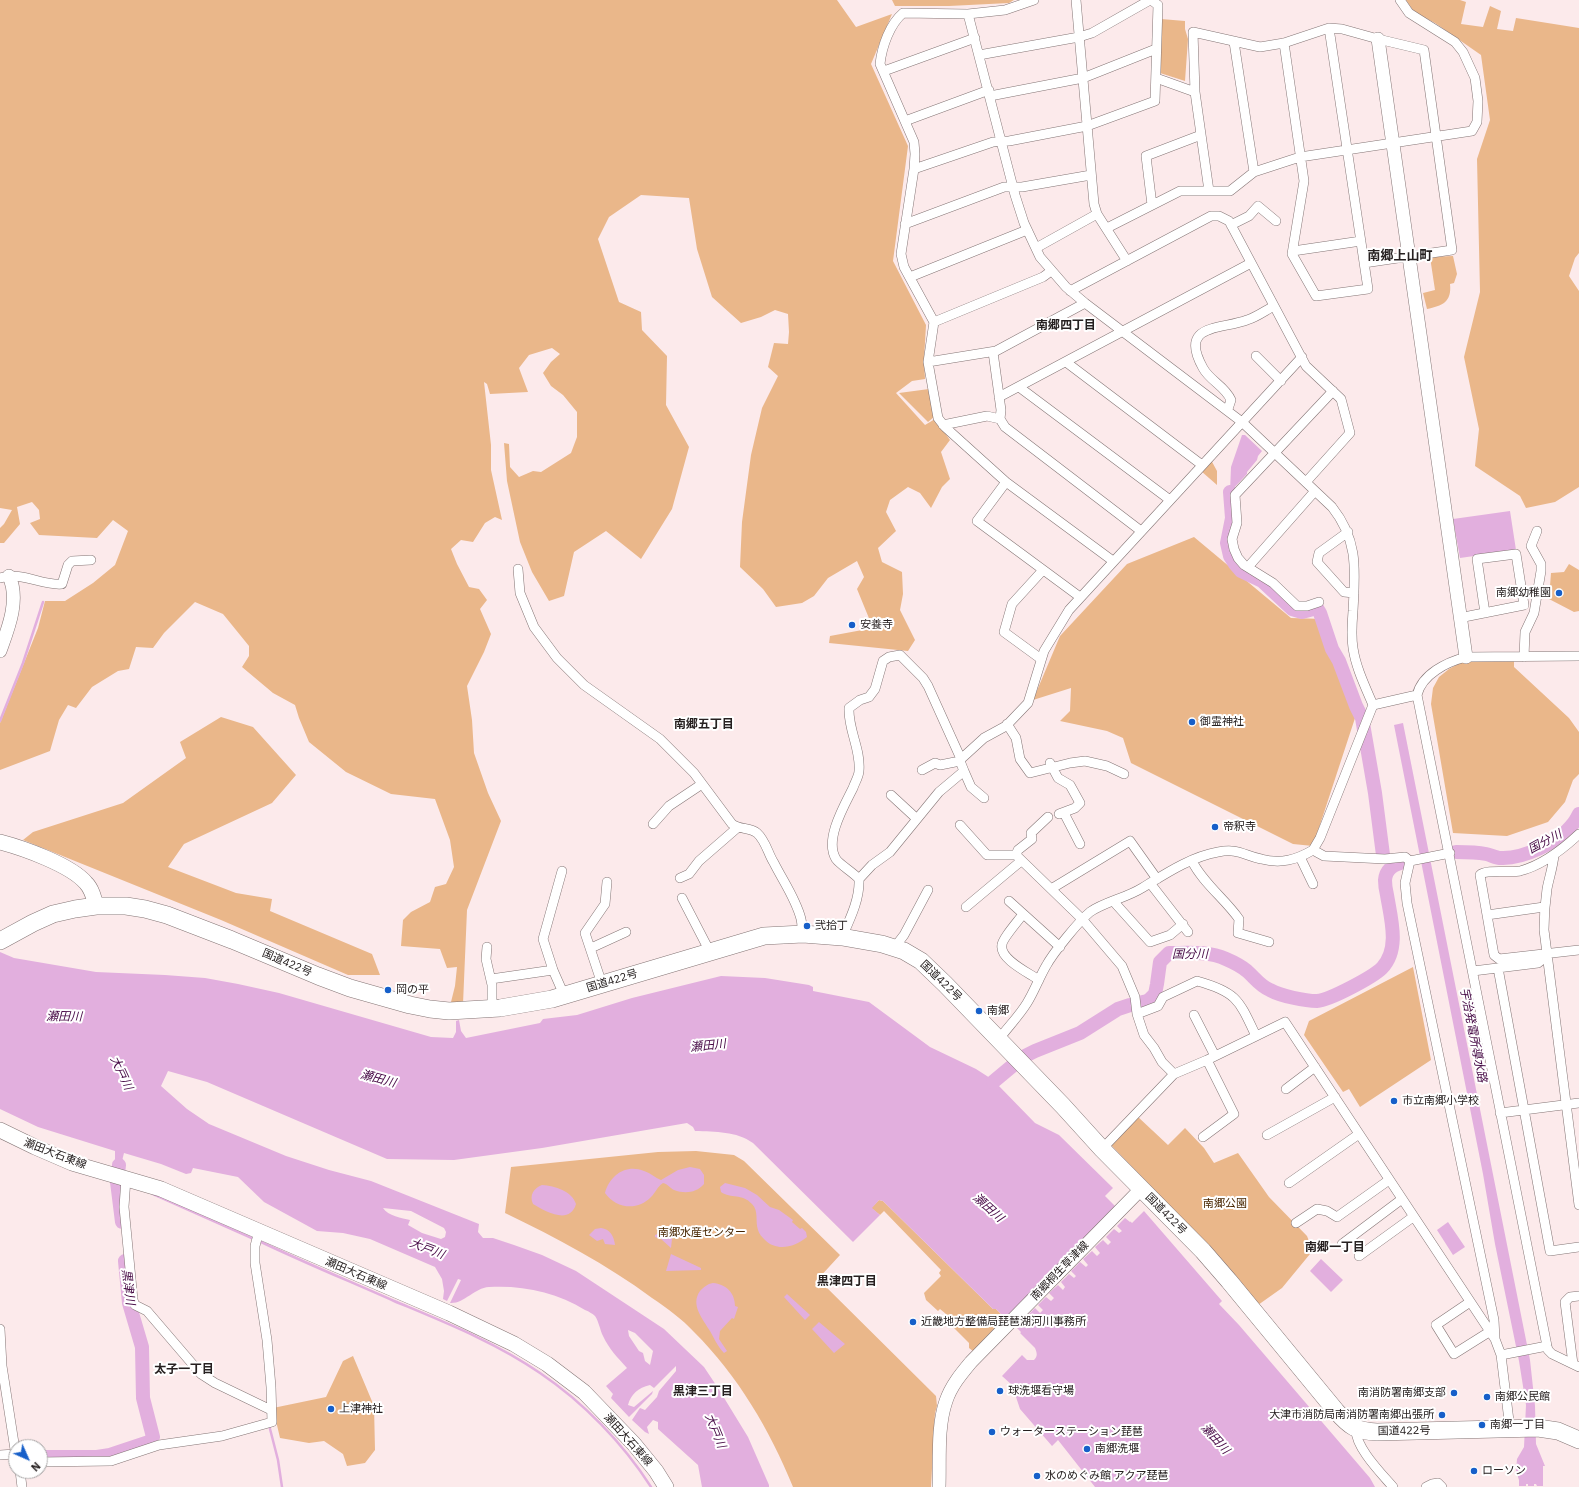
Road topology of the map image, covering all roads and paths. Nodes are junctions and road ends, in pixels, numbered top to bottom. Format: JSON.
{"nodes":[{"id":1,"x":1034,"y":0,"type":"edge"},
{"id":2,"x":1076,"y":0,"type":"edge"},
{"id":3,"x":1150,"y":0,"type":"edge"},
{"id":4,"x":1400,"y":0,"type":"edge"},
{"id":5,"x":968,"y":14,"type":"junction"},
{"id":6,"x":1329,"y":28,"type":"junction"},
{"id":7,"x":975,"y":38,"type":"junction"},
{"id":8,"x":1080,"y":38,"type":"junction"},
{"id":9,"x":1378,"y":39,"type":"junction"},
{"id":10,"x":1234,"y":42,"type":"junction"},
{"id":11,"x":1284,"y":43,"type":"junction"},
{"id":12,"x":1156,"y":49,"type":"junction"},
{"id":13,"x":979,"y":55,"type":"junction"},
{"id":14,"x":884,"y":71,"type":"junction"},
{"id":15,"x":1083,"y":78,"type":"junction"},
{"id":16,"x":1156,"y":78,"type":"junction"},
{"id":17,"x":1195,"y":92,"type":"junction"},
{"id":18,"x":989,"y":93,"type":"junction"},
{"id":19,"x":905,"y":121,"type":"junction"},
{"id":20,"x":1087,"y":126,"type":"junction"},
{"id":21,"x":1201,"y":135,"type":"junction"},
{"id":22,"x":1436,"y":137,"type":"junction"},
{"id":23,"x":1002,"y":141,"type":"junction"},
{"id":24,"x":1392,"y":144,"type":"junction"},
{"id":25,"x":1347,"y":150,"type":"junction"},
{"id":26,"x":1300,"y":157,"type":"junction"},
{"id":27,"x":914,"y":169,"type":"junction"},
{"id":28,"x":1254,"y":172,"type":"junction"},
{"id":29,"x":1092,"y":175,"type":"junction"},
{"id":30,"x":1013,"y":187,"type":"junction"},
{"id":31,"x":1209,"y":191,"type":"junction"},
{"id":32,"x":1152,"y":205,"type":"junction"},
{"id":33,"x":1097,"y":214,"type":"junction"},
{"id":34,"x":1276,"y":221,"type":"dead end"},
{"id":35,"x":905,"y":224,"type":"junction"},
{"id":36,"x":1231,"y":225,"type":"junction"},
{"id":37,"x":1107,"y":228,"type":"junction"},
{"id":38,"x":1027,"y":230,"type":"junction"},
{"id":39,"x":1361,"y":240,"type":"junction"},
{"id":40,"x":1036,"y":248,"type":"junction"},
{"id":41,"x":1293,"y":251,"type":"junction"},
{"id":42,"x":1408,"y":257,"type":"junction"},
{"id":43,"x":1127,"y":261,"type":"junction"},
{"id":44,"x":1251,"y":263,"type":"junction"},
{"id":45,"x":1364,"y":264,"type":"junction"},
{"id":46,"x":1051,"y":271,"type":"junction"},
{"id":47,"x":910,"y":277,"type":"junction"},
{"id":48,"x":1070,"y":291,"type":"junction"},
{"id":49,"x":1085,"y":303,"type":"junction"},
{"id":50,"x":1274,"y":306,"type":"junction"},
{"id":51,"x":934,"y":322,"type":"junction"},
{"id":52,"x":1122,"y":332,"type":"junction"},
{"id":53,"x":993,"y":352,"type":"junction"},
{"id":54,"x":1256,"y":356,"type":"dead end"},
{"id":55,"x":1302,"y":357,"type":"junction"},
{"id":56,"x":928,"y":362,"type":"junction"},
{"id":57,"x":1066,"y":362,"type":"junction"},
{"id":58,"x":1281,"y":381,"type":"junction"},
{"id":59,"x":1019,"y":386,"type":"junction"},
{"id":60,"x":1333,"y":391,"type":"junction"},
{"id":61,"x":999,"y":397,"type":"junction"},
{"id":62,"x":1228,"y":409,"type":"dead end"},
{"id":63,"x":1000,"y":419,"type":"junction"},
{"id":64,"x":1242,"y":422,"type":"junction"},
{"id":65,"x":943,"y":425,"type":"junction"},
{"id":66,"x":1274,"y":453,"type":"junction"},
{"id":67,"x":1202,"y":465,"type":"junction"},
{"id":68,"x":1006,"y":482,"type":"junction"},
{"id":69,"x":1306,"y":482,"type":"junction"},
{"id":70,"x":1315,"y":491,"type":"junction"},
{"id":71,"x":1170,"y":500,"type":"junction"},
{"id":72,"x":1141,"y":531,"type":"junction"},
{"id":73,"x":1537,"y":531,"type":"dead end"},
{"id":74,"x":1348,"y":532,"type":"junction"},
{"id":75,"x":90,"y":560,"type":"dead end"},
{"id":76,"x":1113,"y":561,"type":"junction"},
{"id":77,"x":1248,"y":567,"type":"junction"},
{"id":78,"x":518,"y":569,"type":"dead end"},
{"id":79,"x":1043,"y":570,"type":"junction"},
{"id":80,"x":4,"y":577,"type":"edge"},
{"id":81,"x":1354,"y":593,"type":"junction"},
{"id":82,"x":1080,"y":597,"type":"junction"},
{"id":83,"x":1319,"y":602,"type":"dead end"},
{"id":84,"x":1485,"y":613,"type":"junction"},
{"id":85,"x":1459,"y":618,"type":"junction"},
{"id":86,"x":0,"y":652,"type":"edge"},
{"id":87,"x":1579,"y":656,"type":"edge"},
{"id":88,"x":1466,"y":657,"type":"junction"},
{"id":89,"x":1524,"y":657,"type":"junction"},
{"id":90,"x":1041,"y":659,"type":"junction"},
{"id":91,"x":1417,"y":695,"type":"junction"},
{"id":92,"x":1373,"y":705,"type":"junction"},
{"id":93,"x":1007,"y":724,"type":"junction"},
{"id":94,"x":961,"y":760,"type":"junction"},
{"id":95,"x":1052,"y":765,"type":"junction"},
{"id":96,"x":922,"y":770,"type":"dead end"},
{"id":97,"x":964,"y":771,"type":"junction"},
{"id":98,"x":1124,"y":774,"type":"dead end"},
{"id":99,"x":702,"y":784,"type":"junction"},
{"id":100,"x":892,"y":795,"type":"dead end"},
{"id":101,"x":984,"y":798,"type":"dead end"},
{"id":102,"x":1048,"y":817,"type":"dead end"},
{"id":103,"x":917,"y":819,"type":"junction"},
{"id":104,"x":653,"y":824,"type":"dead end"},
{"id":105,"x":960,"y":825,"type":"dead end"},
{"id":106,"x":738,"y":828,"type":"junction"},
{"id":107,"x":1579,"y":834,"type":"edge"},
{"id":108,"x":0,"y":842,"type":"edge"},
{"id":109,"x":1080,"y":844,"type":"dead end"},
{"id":110,"x":1313,"y":850,"type":"junction"},
{"id":111,"x":1450,"y":853,"type":"junction"},
{"id":112,"x":1554,"y":855,"type":"junction"},
{"id":113,"x":1300,"y":857,"type":"junction"},
{"id":114,"x":1019,"y":858,"type":"junction"},
{"id":115,"x":1192,"y":861,"type":"junction"},
{"id":116,"x":1410,"y":861,"type":"junction"},
{"id":117,"x":562,"y":872,"type":"dead end"},
{"id":118,"x":680,"y":878,"type":"dead end"},
{"id":119,"x":860,"y":879,"type":"junction"},
{"id":120,"x":1153,"y":881,"type":"junction"},
{"id":121,"x":607,"y":882,"type":"dead end"},
{"id":122,"x":1314,"y":884,"type":"dead end"},
{"id":123,"x":1051,"y":889,"type":"junction"},
{"id":124,"x":928,"y":890,"type":"dead end"},
{"id":125,"x":682,"y":898,"type":"dead end"},
{"id":126,"x":1009,"y":901,"type":"dead end"},
{"id":127,"x":1114,"y":902,"type":"junction"},
{"id":128,"x":96,"y":906,"type":"junction"},
{"id":129,"x":966,"y":907,"type":"dead end"},
{"id":130,"x":1544,"y":908,"type":"junction"},
{"id":131,"x":1023,"y":914,"type":"junction"},
{"id":132,"x":1487,"y":915,"type":"junction"},
{"id":133,"x":1082,"y":919,"type":"junction"},
{"id":134,"x":626,"y":932,"type":"dead end"},
{"id":135,"x":803,"y":934,"type":"junction"},
{"id":136,"x":842,"y":937,"type":"junction"},
{"id":137,"x":0,"y":941,"type":"edge"},
{"id":138,"x":1269,"y":942,"type":"dead end"},
{"id":139,"x":487,"y":947,"type":"dead end"},
{"id":140,"x":1060,"y":947,"type":"junction"},
{"id":141,"x":591,"y":948,"type":"junction"},
{"id":142,"x":894,"y":948,"type":"junction"},
{"id":143,"x":1579,"y":950,"type":"edge"},
{"id":144,"x":710,"y":952,"type":"junction"},
{"id":145,"x":1546,"y":954,"type":"junction"},
{"id":146,"x":1498,"y":968,"type":"junction"},
{"id":147,"x":553,"y":970,"type":"junction"},
{"id":148,"x":1473,"y":971,"type":"junction"},
{"id":149,"x":491,"y":979,"type":"junction"},
{"id":150,"x":1039,"y":980,"type":"junction"},
{"id":151,"x":602,"y":984,"type":"junction"},
{"id":152,"x":564,"y":995,"type":"junction"},
{"id":153,"x":492,"y":1008,"type":"junction"},
{"id":154,"x":1137,"y":1012,"type":"junction"},
{"id":155,"x":1194,"y":1015,"type":"dead end"},
{"id":156,"x":1256,"y":1036,"type":"junction"},
{"id":157,"x":999,"y":1039,"type":"junction"},
{"id":158,"x":1211,"y":1058,"type":"junction"},
{"id":159,"x":1315,"y":1067,"type":"junction"},
{"id":160,"x":1174,"y":1074,"type":"junction"},
{"id":161,"x":1286,"y":1089,"type":"dead end"},
{"id":162,"x":1334,"y":1097,"type":"junction"},
{"id":163,"x":1579,"y":1103,"type":"edge"},
{"id":164,"x":1566,"y":1104,"type":"junction"},
{"id":165,"x":1524,"y":1110,"type":"junction"},
{"id":166,"x":1500,"y":1113,"type":"junction"},
{"id":167,"x":0,"y":1130,"type":"edge"},
{"id":168,"x":1359,"y":1134,"type":"junction"},
{"id":169,"x":1267,"y":1135,"type":"dead end"},
{"id":170,"x":1203,"y":1137,"type":"dead end"},
{"id":171,"x":1102,"y":1149,"type":"junction"},
{"id":172,"x":120,"y":1176,"type":"junction"},
{"id":173,"x":1389,"y":1180,"type":"junction"},
{"id":174,"x":1290,"y":1183,"type":"dead end"},
{"id":175,"x":1141,"y":1189,"type":"junction"},
{"id":176,"x":1402,"y":1199,"type":"junction"},
{"id":177,"x":1579,"y":1205,"type":"edge"},
{"id":178,"x":1413,"y":1216,"type":"junction"},
{"id":179,"x":1296,"y":1223,"type":"dead end"},
{"id":180,"x":259,"y":1231,"type":"junction"},
{"id":181,"x":1342,"y":1244,"type":"dead end"},
{"id":182,"x":1579,"y":1246,"type":"edge"},
{"id":183,"x":1359,"y":1256,"type":"dead end"},
{"id":184,"x":1579,"y":1296,"type":"edge"},
{"id":185,"x":1470,"y":1302,"type":"junction"},
{"id":186,"x":0,"y":1329,"type":"edge"},
{"id":187,"x":1492,"y":1336,"type":"junction"},
{"id":188,"x":1547,"y":1346,"type":"junction"},
{"id":189,"x":1504,"y":1354,"type":"junction"},
{"id":190,"x":1576,"y":1365,"type":"edge"},
{"id":191,"x":271,"y":1410,"type":"junction"},
{"id":192,"x":1524,"y":1428,"type":"junction"},
{"id":193,"x":1356,"y":1429,"type":"junction"},
{"id":194,"x":13,"y":1439,"type":"edge"},
{"id":195,"x":1579,"y":1440,"type":"edge"},
{"id":196,"x":48,"y":1462,"type":"edge"},
{"id":197,"x":666,"y":1487,"type":"edge"},
{"id":198,"x":939,"y":1487,"type":"edge"},
{"id":199,"x":1393,"y":1487,"type":"edge"},
{"id":200,"x":1426,"y":1487,"type":"edge"},
{"id":201,"x":1442,"y":1487,"type":"edge"}],
"edges":[{"from":1,"to":5,"type":"street"},
{"from":2,"to":8,"type":"street"},
{"from":3,"to":8,"type":"street"},
{"from":3,"to":12,"type":"street"},
{"from":4,"to":22,"type":"street"},
{"from":5,"to":7,"type":"street"},
{"from":5,"to":14,"type":"street"},
{"from":6,"to":9,"type":"street"},
{"from":6,"to":11,"type":"street"},
{"from":6,"to":25,"type":"street"},
{"from":7,"to":13,"type":"street"},
{"from":7,"to":14,"type":"street"},
{"from":8,"to":13,"type":"street"},
{"from":8,"to":15,"type":"street"},
{"from":9,"to":22,"type":"street"},
{"from":9,"to":24,"type":"street"},
{"from":10,"to":11,"type":"street"},
{"from":10,"to":17,"type":"street"},
{"from":10,"to":28,"type":"street"},
{"from":11,"to":26,"type":"street"},
{"from":12,"to":15,"type":"street"},
{"from":12,"to":16,"type":"street"},
{"from":13,"to":18,"type":"street"},
{"from":14,"to":19,"type":"street"},
{"from":15,"to":18,"type":"street"},
{"from":15,"to":20,"type":"street"},
{"from":16,"to":17,"type":"street"},
{"from":16,"to":20,"type":"street"},
{"from":17,"to":21,"type":"street"},
{"from":18,"to":19,"type":"street"},
{"from":18,"to":23,"type":"street"},
{"from":19,"to":27,"type":"street"},
{"from":20,"to":23,"type":"street"},
{"from":20,"to":29,"type":"street"},
{"from":21,"to":31,"type":"street"},
{"from":21,"to":32,"type":"street"},
{"from":22,"to":24,"type":"street"},
{"from":22,"to":42,"type":"street"},
{"from":23,"to":27,"type":"street"},
{"from":23,"to":30,"type":"street"},
{"from":24,"to":25,"type":"street"},
{"from":24,"to":42,"type":"street"},
{"from":25,"to":26,"type":"street"},
{"from":25,"to":39,"type":"street"},
{"from":26,"to":28,"type":"street"},
{"from":26,"to":41,"type":"street"},
{"from":27,"to":35,"type":"street"},
{"from":28,"to":31,"type":"street"},
{"from":29,"to":30,"type":"street"},
{"from":29,"to":33,"type":"street"},
{"from":30,"to":35,"type":"street"},
{"from":30,"to":38,"type":"street"},
{"from":31,"to":32,"type":"street"},
{"from":32,"to":37,"type":"street"},
{"from":33,"to":37,"type":"street"},
{"from":33,"to":40,"type":"street"},
{"from":34,"to":36,"type":"street"},
{"from":35,"to":47,"type":"street"},
{"from":36,"to":43,"type":"street"},
{"from":36,"to":44,"type":"street"},
{"from":37,"to":43,"type":"street"},
{"from":38,"to":40,"type":"street"},
{"from":38,"to":47,"type":"street"},
{"from":39,"to":41,"type":"street"},
{"from":39,"to":45,"type":"street"},
{"from":40,"to":46,"type":"street"},
{"from":41,"to":45,"type":"street"},
{"from":42,"to":45,"type":"street"},
{"from":42,"to":85,"type":"street"},
{"from":43,"to":48,"type":"street"},
{"from":44,"to":50,"type":"street"},
{"from":44,"to":52,"type":"street"},
{"from":46,"to":48,"type":"street"},
{"from":46,"to":51,"type":"street"},
{"from":47,"to":51,"type":"street"},
{"from":48,"to":49,"type":"street"},
{"from":49,"to":52,"type":"street"},
{"from":49,"to":53,"type":"street"},
{"from":50,"to":55,"type":"street"},
{"from":50,"to":62,"type":"street"},
{"from":51,"to":56,"type":"street"},
{"from":52,"to":57,"type":"street"},
{"from":52,"to":64,"type":"street"},
{"from":53,"to":56,"type":"street"},
{"from":53,"to":61,"type":"street"},
{"from":54,"to":58,"type":"street"},
{"from":55,"to":58,"type":"street"},
{"from":55,"to":60,"type":"street"},
{"from":56,"to":65,"type":"street"},
{"from":57,"to":59,"type":"street"},
{"from":57,"to":67,"type":"street"},
{"from":58,"to":64,"type":"street"},
{"from":59,"to":61,"type":"street"},
{"from":59,"to":71,"type":"street"},
{"from":60,"to":66,"type":"street"},
{"from":60,"to":69,"type":"street"},
{"from":61,"to":63,"type":"street"},
{"from":63,"to":65,"type":"street"},
{"from":63,"to":72,"type":"street"},
{"from":64,"to":66,"type":"street"},
{"from":64,"to":67,"type":"street"},
{"from":65,"to":68,"type":"street"},
{"from":66,"to":69,"type":"street"},
{"from":66,"to":77,"type":"street"},
{"from":67,"to":71,"type":"street"},
{"from":68,"to":76,"type":"street"},
{"from":68,"to":79,"type":"street"},
{"from":69,"to":70,"type":"street"},
{"from":70,"to":74,"type":"street"},
{"from":70,"to":77,"type":"street"},
{"from":71,"to":72,"type":"street"},
{"from":72,"to":76,"type":"street"},
{"from":73,"to":89,"type":"street"},
{"from":74,"to":81,"type":"street"},
{"from":74,"to":81,"type":"street"},
{"from":75,"to":80,"type":"street"},
{"from":76,"to":82,"type":"street"},
{"from":77,"to":83,"type":"street"},
{"from":78,"to":99,"type":"street"},
{"from":79,"to":82,"type":"street"},
{"from":79,"to":90,"type":"street"},
{"from":80,"to":86,"type":"street"},
{"from":81,"to":92,"type":"street"},
{"from":82,"to":90,"type":"street"},
{"from":84,"to":84,"type":"street"},
{"from":84,"to":85,"type":"street"},
{"from":85,"to":88,"type":"street"},
{"from":87,"to":89,"type":"street"},
{"from":88,"to":89,"type":"street"},
{"from":88,"to":91,"type":"street"},
{"from":90,"to":93,"type":"street"},
{"from":91,"to":92,"type":"street"},
{"from":91,"to":111,"type":"street"},
{"from":92,"to":110,"type":"street"},
{"from":93,"to":94,"type":"street"},
{"from":93,"to":95,"type":"street"},
{"from":94,"to":96,"type":"street"},
{"from":94,"to":97,"type":"street"},
{"from":94,"to":119,"type":"street"},
{"from":95,"to":98,"type":"street"},
{"from":95,"to":109,"type":"street"},
{"from":97,"to":101,"type":"street"},
{"from":97,"to":103,"type":"street"},
{"from":99,"to":104,"type":"street"},
{"from":99,"to":106,"type":"street"},
{"from":100,"to":103,"type":"street"},
{"from":102,"to":114,"type":"street"},
{"from":103,"to":119,"type":"street"},
{"from":105,"to":114,"type":"street"},
{"from":106,"to":118,"type":"street"},
{"from":106,"to":135,"type":"street"},
{"from":107,"to":112,"type":"street"},
{"from":108,"to":128,"type":"main road"},
{"from":110,"to":113,"type":"street"},
{"from":110,"to":116,"type":"street"},
{"from":111,"to":116,"type":"street"},
{"from":111,"to":148,"type":"street"},
{"from":112,"to":130,"type":"street"},
{"from":112,"to":132,"type":"street"},
{"from":113,"to":115,"type":"street"},
{"from":113,"to":122,"type":"street"},
{"from":114,"to":123,"type":"street"},
{"from":114,"to":129,"type":"street"},
{"from":115,"to":120,"type":"street"},
{"from":115,"to":138,"type":"street"},
{"from":116,"to":187,"type":"street"},
{"from":117,"to":147,"type":"street"},
{"from":119,"to":136,"type":"street"},
{"from":120,"to":123,"type":"street"},
{"from":120,"to":127,"type":"street"},
{"from":120,"to":127,"type":"street"},
{"from":121,"to":141,"type":"street"},
{"from":123,"to":133,"type":"street"},
{"from":124,"to":142,"type":"street"},
{"from":125,"to":144,"type":"street"},
{"from":126,"to":131,"type":"street"},
{"from":127,"to":133,"type":"street"},
{"from":128,"to":137,"type":"highway","name":"国道422号"},
{"from":128,"to":153,"type":"highway","name":"国道422号"},
{"from":130,"to":132,"type":"street"},
{"from":130,"to":145,"type":"street"},
{"from":131,"to":140,"type":"street"},
{"from":131,"to":150,"type":"street"},
{"from":132,"to":145,"type":"street"},
{"from":133,"to":140,"type":"street"},
{"from":133,"to":154,"type":"street"},
{"from":134,"to":141,"type":"street"},
{"from":135,"to":136,"type":"highway","name":"国道422号"},
{"from":135,"to":144,"type":"highway","name":"国道422号"},
{"from":136,"to":142,"type":"highway","name":"国道422号"},
{"from":139,"to":149,"type":"street"},
{"from":140,"to":150,"type":"street"},
{"from":141,"to":151,"type":"street"},
{"from":142,"to":157,"type":"highway","name":"国道422号"},
{"from":143,"to":145,"type":"street"},
{"from":144,"to":151,"type":"highway","name":"国道422号"},
{"from":145,"to":146,"type":"street"},
{"from":145,"to":164,"type":"street"},
{"from":146,"to":148,"type":"street"},
{"from":146,"to":165,"type":"street"},
{"from":147,"to":149,"type":"street"},
{"from":147,"to":152,"type":"street"},
{"from":148,"to":166,"type":"street"},
{"from":149,"to":153,"type":"street"},
{"from":150,"to":157,"type":"street"},
{"from":151,"to":152,"type":"highway","name":"国道422号"},
{"from":152,"to":153,"type":"highway","name":"国道422号"},
{"from":154,"to":156,"type":"street"},
{"from":154,"to":160,"type":"street"},
{"from":155,"to":158,"type":"street"},
{"from":156,"to":158,"type":"street"},
{"from":156,"to":159,"type":"street"},
{"from":157,"to":171,"type":"highway","name":"国道422号"},
{"from":158,"to":160,"type":"street"},
{"from":158,"to":170,"type":"street"},
{"from":159,"to":161,"type":"street"},
{"from":159,"to":162,"type":"street"},
{"from":160,"to":171,"type":"street"},
{"from":162,"to":168,"type":"street"},
{"from":162,"to":169,"type":"street"},
{"from":163,"to":164,"type":"street"},
{"from":164,"to":165,"type":"street"},
{"from":164,"to":177,"type":"street"},
{"from":165,"to":166,"type":"street"},
{"from":165,"to":182,"type":"street"},
{"from":166,"to":188,"type":"street"},
{"from":167,"to":172,"type":"main road","name":"瀬田大石東線"},
{"from":168,"to":173,"type":"street"},
{"from":168,"to":174,"type":"street"},
{"from":171,"to":175,"type":"highway","name":"国道422号"},
{"from":172,"to":180,"type":"main road","name":"瀬田大石東線"},
{"from":172,"to":191,"type":"street"},
{"from":173,"to":176,"type":"street"},
{"from":173,"to":179,"type":"street"},
{"from":175,"to":193,"type":"highway","name":"国道422号"},
{"from":175,"to":198,"type":"street","name":"南郷桐生草津線"},
{"from":176,"to":178,"type":"street"},
{"from":176,"to":181,"type":"street"},
{"from":178,"to":183,"type":"street"},
{"from":178,"to":185,"type":"street"},
{"from":180,"to":191,"type":"street"},
{"from":180,"to":197,"type":"main road","name":"瀬田大石東線"},
{"from":184,"to":190,"type":"street"},
{"from":185,"to":187,"type":"street"},
{"from":185,"to":187,"type":"street"},
{"from":186,"to":194,"type":"street"},
{"from":187,"to":189,"type":"street"},
{"from":188,"to":189,"type":"street"},
{"from":188,"to":190,"type":"street"},
{"from":189,"to":192,"type":"street"},
{"from":191,"to":196,"type":"street"},
{"from":192,"to":193,"type":"highway","name":"国道422号"},
{"from":192,"to":195,"type":"highway","name":"国道422号"},
{"from":193,"to":199,"type":"street"},
{"from":200,"to":201,"type":"street"}]}
